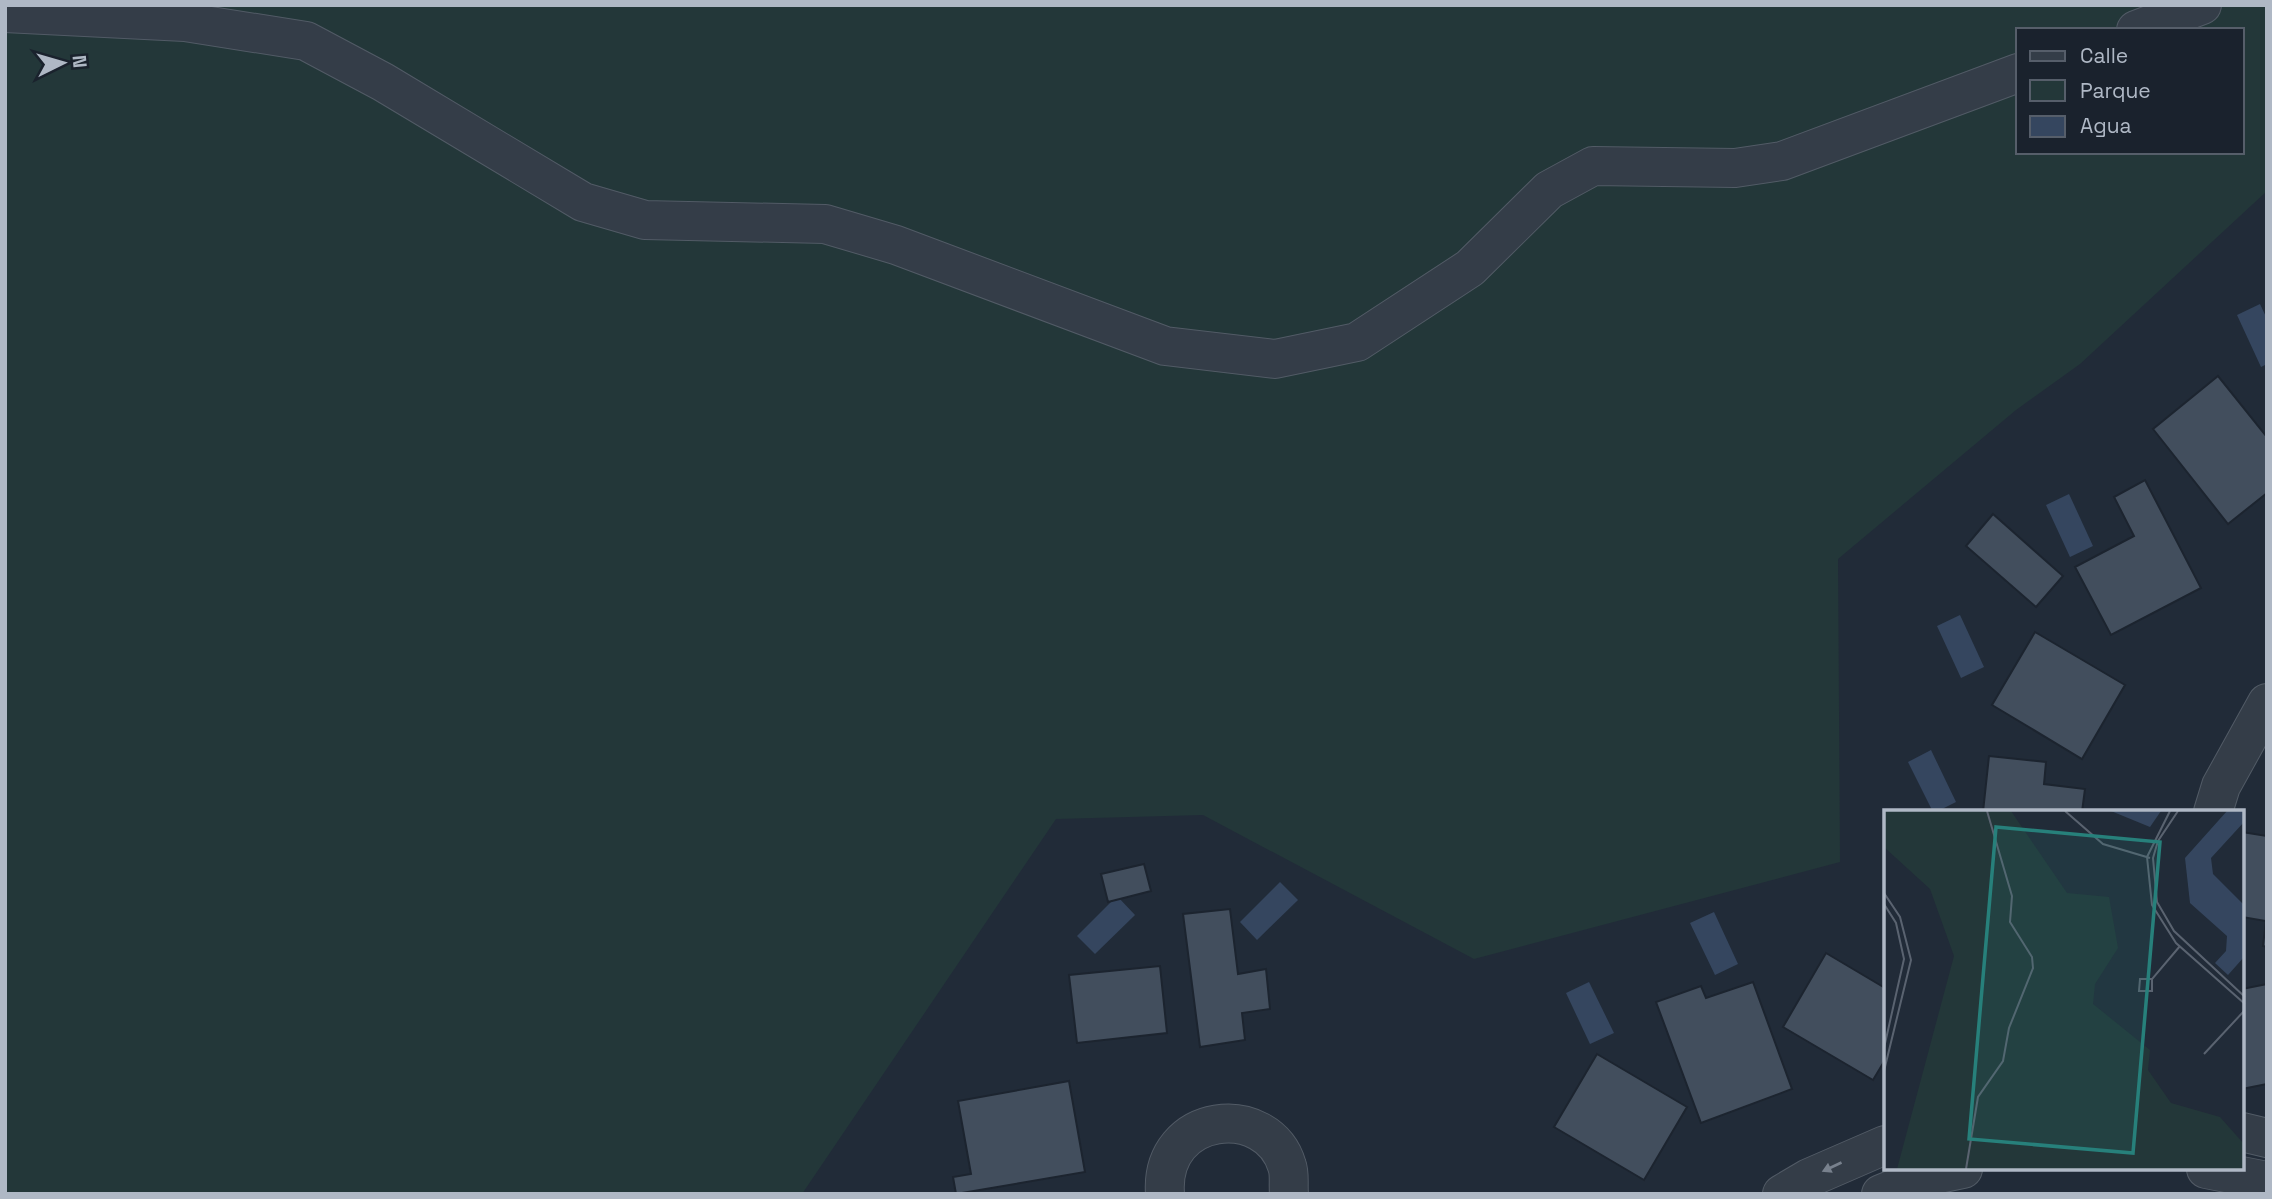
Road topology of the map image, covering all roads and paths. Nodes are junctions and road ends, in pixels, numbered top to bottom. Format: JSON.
{"nodes":[{"id":1,"x":2202,"y":5,"type":"edge"},
{"id":2,"x":5,"y":13,"type":"edge"},
{"id":3,"x":2141,"y":28,"type":"edge"},
{"id":4,"x":2016,"y":75,"type":"edge"},
{"id":5,"x":2267,"y":703,"type":"edge"},
{"id":6,"x":2214,"y":810,"type":"edge"},
{"id":7,"x":2244,"y":1132,"type":"edge"},
{"id":8,"x":2267,"y":1138,"type":"edge"},
{"id":9,"x":1884,"y":1145,"type":"edge"},
{"id":10,"x":1953,"y":1171,"type":"edge"},
{"id":11,"x":2216,"y":1171,"type":"edge"},
{"id":12,"x":2267,"y":1181,"type":"edge"},
{"id":13,"x":1165,"y":1194,"type":"edge"},
{"id":14,"x":1289,"y":1194,"type":"edge"},
{"id":15,"x":1782,"y":1194,"type":"edge"},
{"id":16,"x":1881,"y":1194,"type":"edge"}],
"edges":[{"from":1,"to":3,"type":"street"},
{"from":2,"to":4,"type":"street"},
{"from":5,"to":6,"type":"street"},
{"from":7,"to":8,"type":"street"},
{"from":9,"to":15,"type":"street","one_way":true},
{"from":10,"to":16,"type":"street"},
{"from":11,"to":12,"type":"street"},
{"from":13,"to":14,"type":"street"}]}
